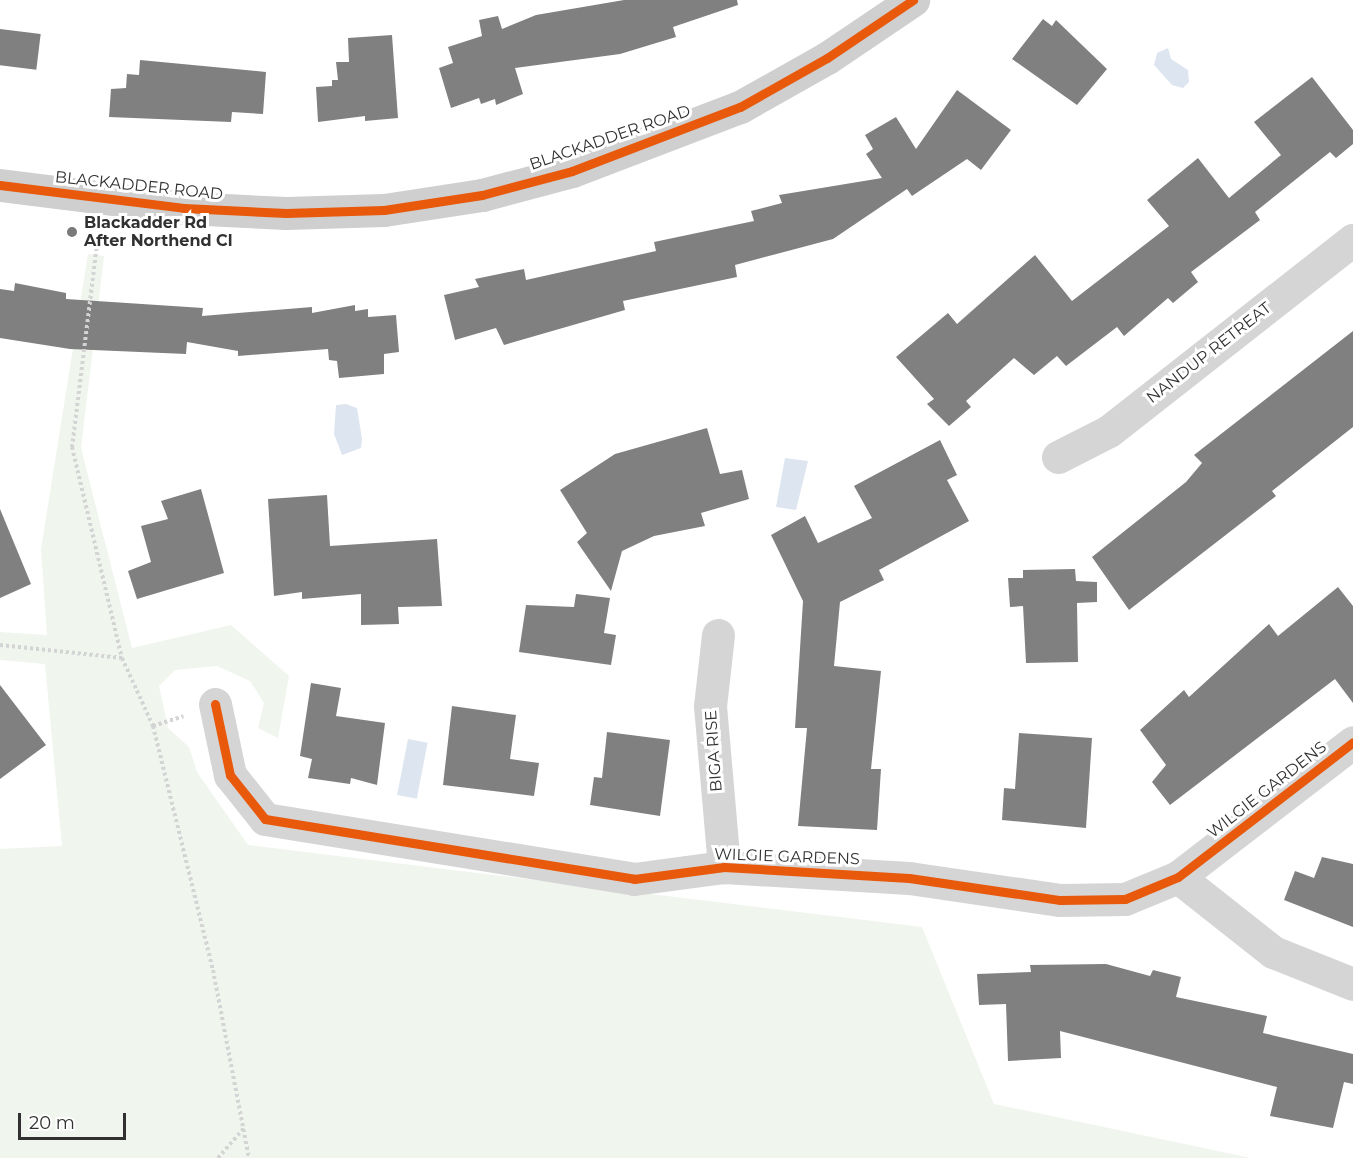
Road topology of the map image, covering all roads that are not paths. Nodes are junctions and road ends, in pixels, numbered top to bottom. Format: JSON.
{"nodes":[{"id":1,"x":914,"y":0,"type":"edge"},
{"id":2,"x":0,"y":185,"type":"edge"},
{"id":3,"x":1353,"y":240,"type":"edge"},
{"id":4,"x":1058,"y":457,"type":"dead end"},
{"id":5,"x":718,"y":635,"type":"dead end"},
{"id":6,"x":215,"y":704,"type":"dead end"},
{"id":7,"x":1353,"y":742,"type":"edge"},
{"id":8,"x":724,"y":867,"type":"junction"},
{"id":9,"x":1179,"y":877,"type":"junction"},
{"id":10,"x":1353,"y":984,"type":"edge"}],
"edges":[{"from":1,"to":2,"type":"street","name":"BLACKADDER ROAD"},
{"from":3,"to":4,"type":"street","name":"NANDUP RETREAT"},
{"from":5,"to":8,"type":"street","name":"BIGA RISE"},
{"from":6,"to":8,"type":"street","name":"WILGIE GARDENS"},
{"from":7,"to":9,"type":"street","name":"WILGIE GARDENS"},
{"from":8,"to":9,"type":"street","name":"WILGIE GARDENS"},
{"from":9,"to":10,"type":"street"}]}
